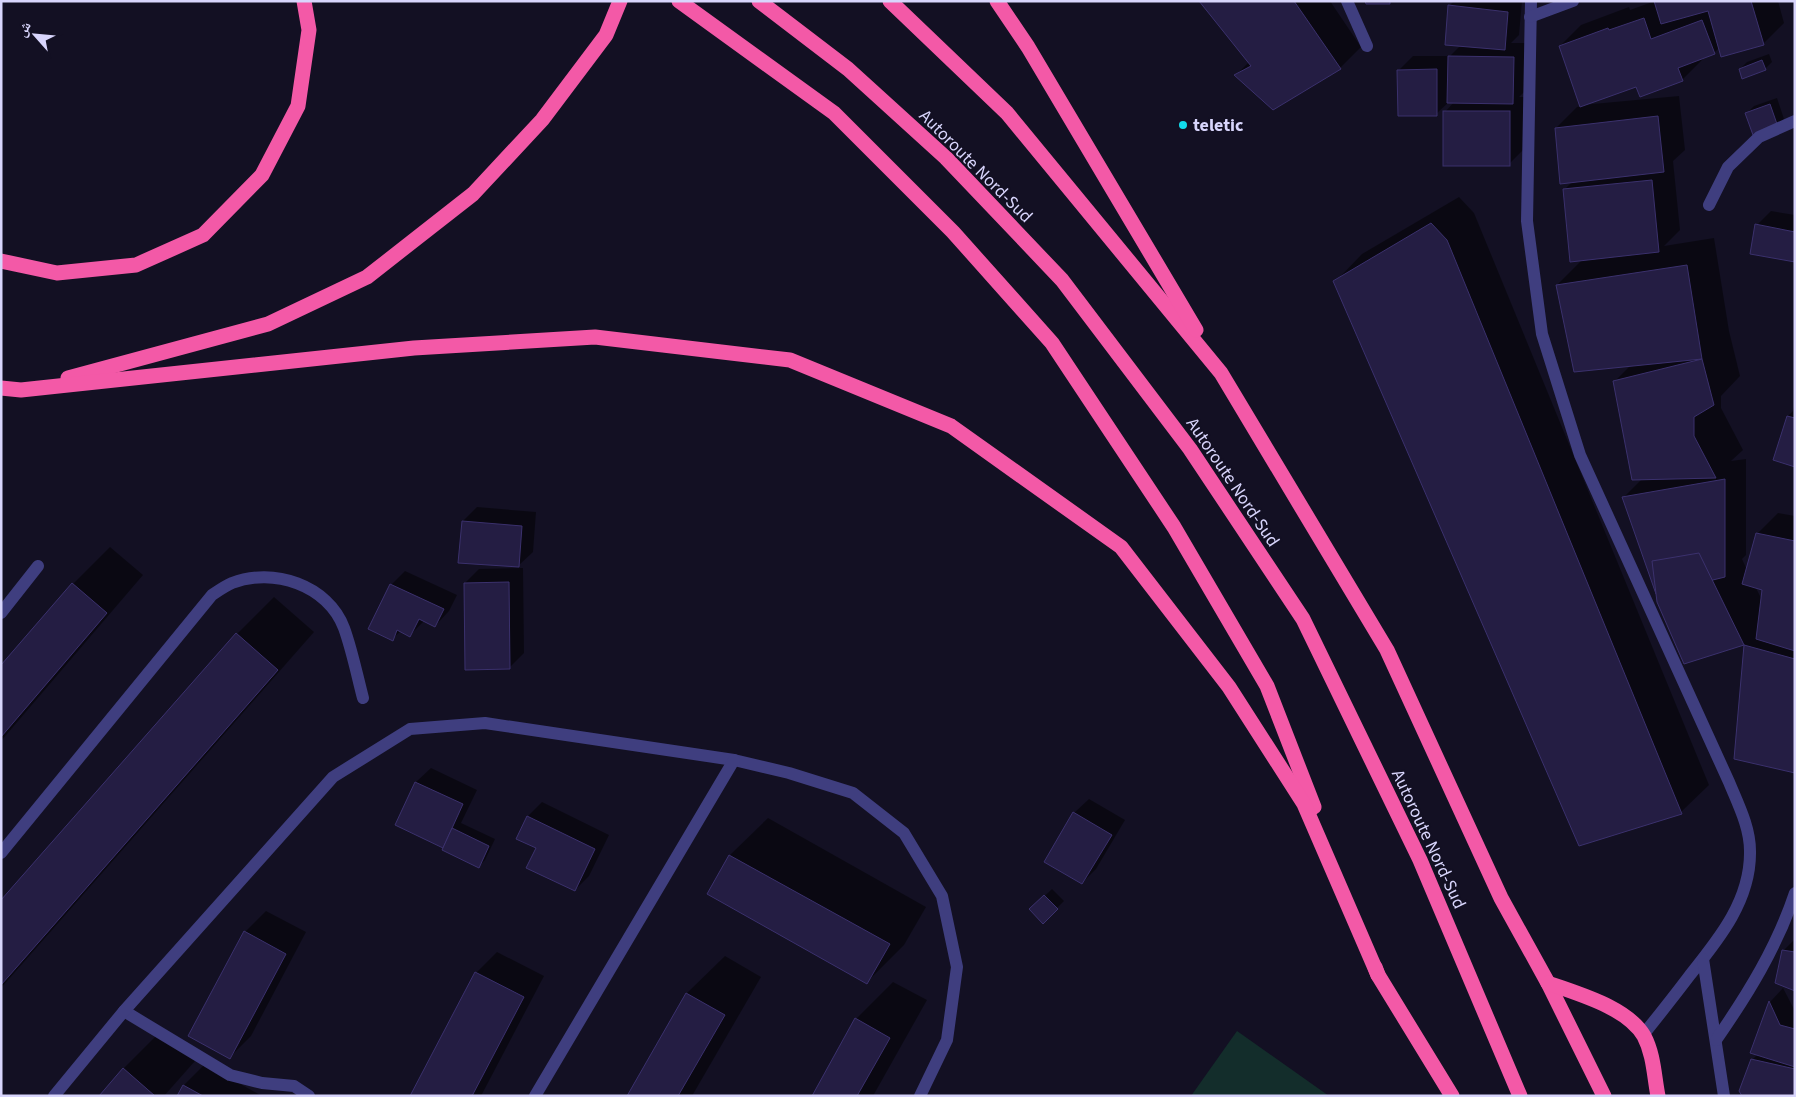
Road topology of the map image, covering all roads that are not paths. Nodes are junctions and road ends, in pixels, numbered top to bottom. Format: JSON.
{"nodes":[{"id":1,"x":304,"y":1,"type":"edge"},
{"id":2,"x":620,"y":1,"type":"edge"},
{"id":3,"x":679,"y":1,"type":"edge"},
{"id":4,"x":759,"y":1,"type":"edge"},
{"id":5,"x":890,"y":1,"type":"edge"},
{"id":6,"x":997,"y":1,"type":"edge"},
{"id":7,"x":1347,"y":1,"type":"edge"},
{"id":8,"x":1531,"y":1,"type":"edge"},
{"id":9,"x":1573,"y":1,"type":"edge"},
{"id":10,"x":1530,"y":17,"type":"junction"},
{"id":11,"x":1367,"y":46,"type":"dead end"},
{"id":12,"x":1795,"y":122,"type":"edge"},
{"id":13,"x":1708,"y":205,"type":"dead end"},
{"id":14,"x":1,"y":261,"type":"edge"},
{"id":15,"x":1221,"y":373,"type":"junction"},
{"id":16,"x":1,"y":388,"type":"edge"},
{"id":17,"x":21,"y":390,"type":"junction"},
{"id":18,"x":38,"y":566,"type":"dead end"},
{"id":19,"x":1,"y":613,"type":"edge"},
{"id":20,"x":363,"y":698,"type":"dead end"},
{"id":21,"x":734,"y":760,"type":"junction"},
{"id":22,"x":1,"y":853,"type":"edge"},
{"id":23,"x":1795,"y":893,"type":"edge"},
{"id":24,"x":1704,"y":959,"type":"junction"},
{"id":25,"x":1378,"y":975,"type":"junction"},
{"id":26,"x":1548,"y":983,"type":"junction"},
{"id":27,"x":124,"y":1011,"type":"junction"},
{"id":28,"x":1643,"y":1035,"type":"junction"},
{"id":29,"x":1716,"y":1040,"type":"junction"},
{"id":30,"x":54,"y":1096,"type":"edge"},
{"id":31,"x":309,"y":1096,"type":"edge"},
{"id":32,"x":535,"y":1096,"type":"edge"},
{"id":33,"x":920,"y":1096,"type":"edge"},
{"id":34,"x":1452,"y":1096,"type":"edge"},
{"id":35,"x":1520,"y":1096,"type":"edge"},
{"id":36,"x":1604,"y":1096,"type":"edge"},
{"id":37,"x":1658,"y":1096,"type":"edge"},
{"id":38,"x":1724,"y":1096,"type":"edge"}],
"edges":[{"from":1,"to":14,"type":"highway"},
{"from":2,"to":17,"type":"highway"},
{"from":3,"to":25,"type":"highway"},
{"from":4,"to":35,"type":"highway","name":"Autoroute Nord-Sud"},
{"from":5,"to":15,"type":"highway"},
{"from":6,"to":15,"type":"highway"},
{"from":7,"to":11,"type":"street"},
{"from":8,"to":10,"type":"street"},
{"from":9,"to":10,"type":"street"},
{"from":10,"to":24,"type":"street"},
{"from":12,"to":13,"type":"street"},
{"from":15,"to":26,"type":"highway"},
{"from":16,"to":17,"type":"highway"},
{"from":17,"to":25,"type":"highway"},
{"from":18,"to":19,"type":"street"},
{"from":20,"to":22,"type":"street"},
{"from":21,"to":27,"type":"street"},
{"from":21,"to":32,"type":"street"},
{"from":21,"to":33,"type":"street"},
{"from":23,"to":29,"type":"street"},
{"from":24,"to":28,"type":"street"},
{"from":24,"to":29,"type":"street"},
{"from":25,"to":34,"type":"highway"},
{"from":26,"to":28,"type":"highway"},
{"from":26,"to":36,"type":"highway"},
{"from":27,"to":30,"type":"street"},
{"from":27,"to":31,"type":"street"},
{"from":28,"to":37,"type":"highway"},
{"from":29,"to":38,"type":"street"}]}
